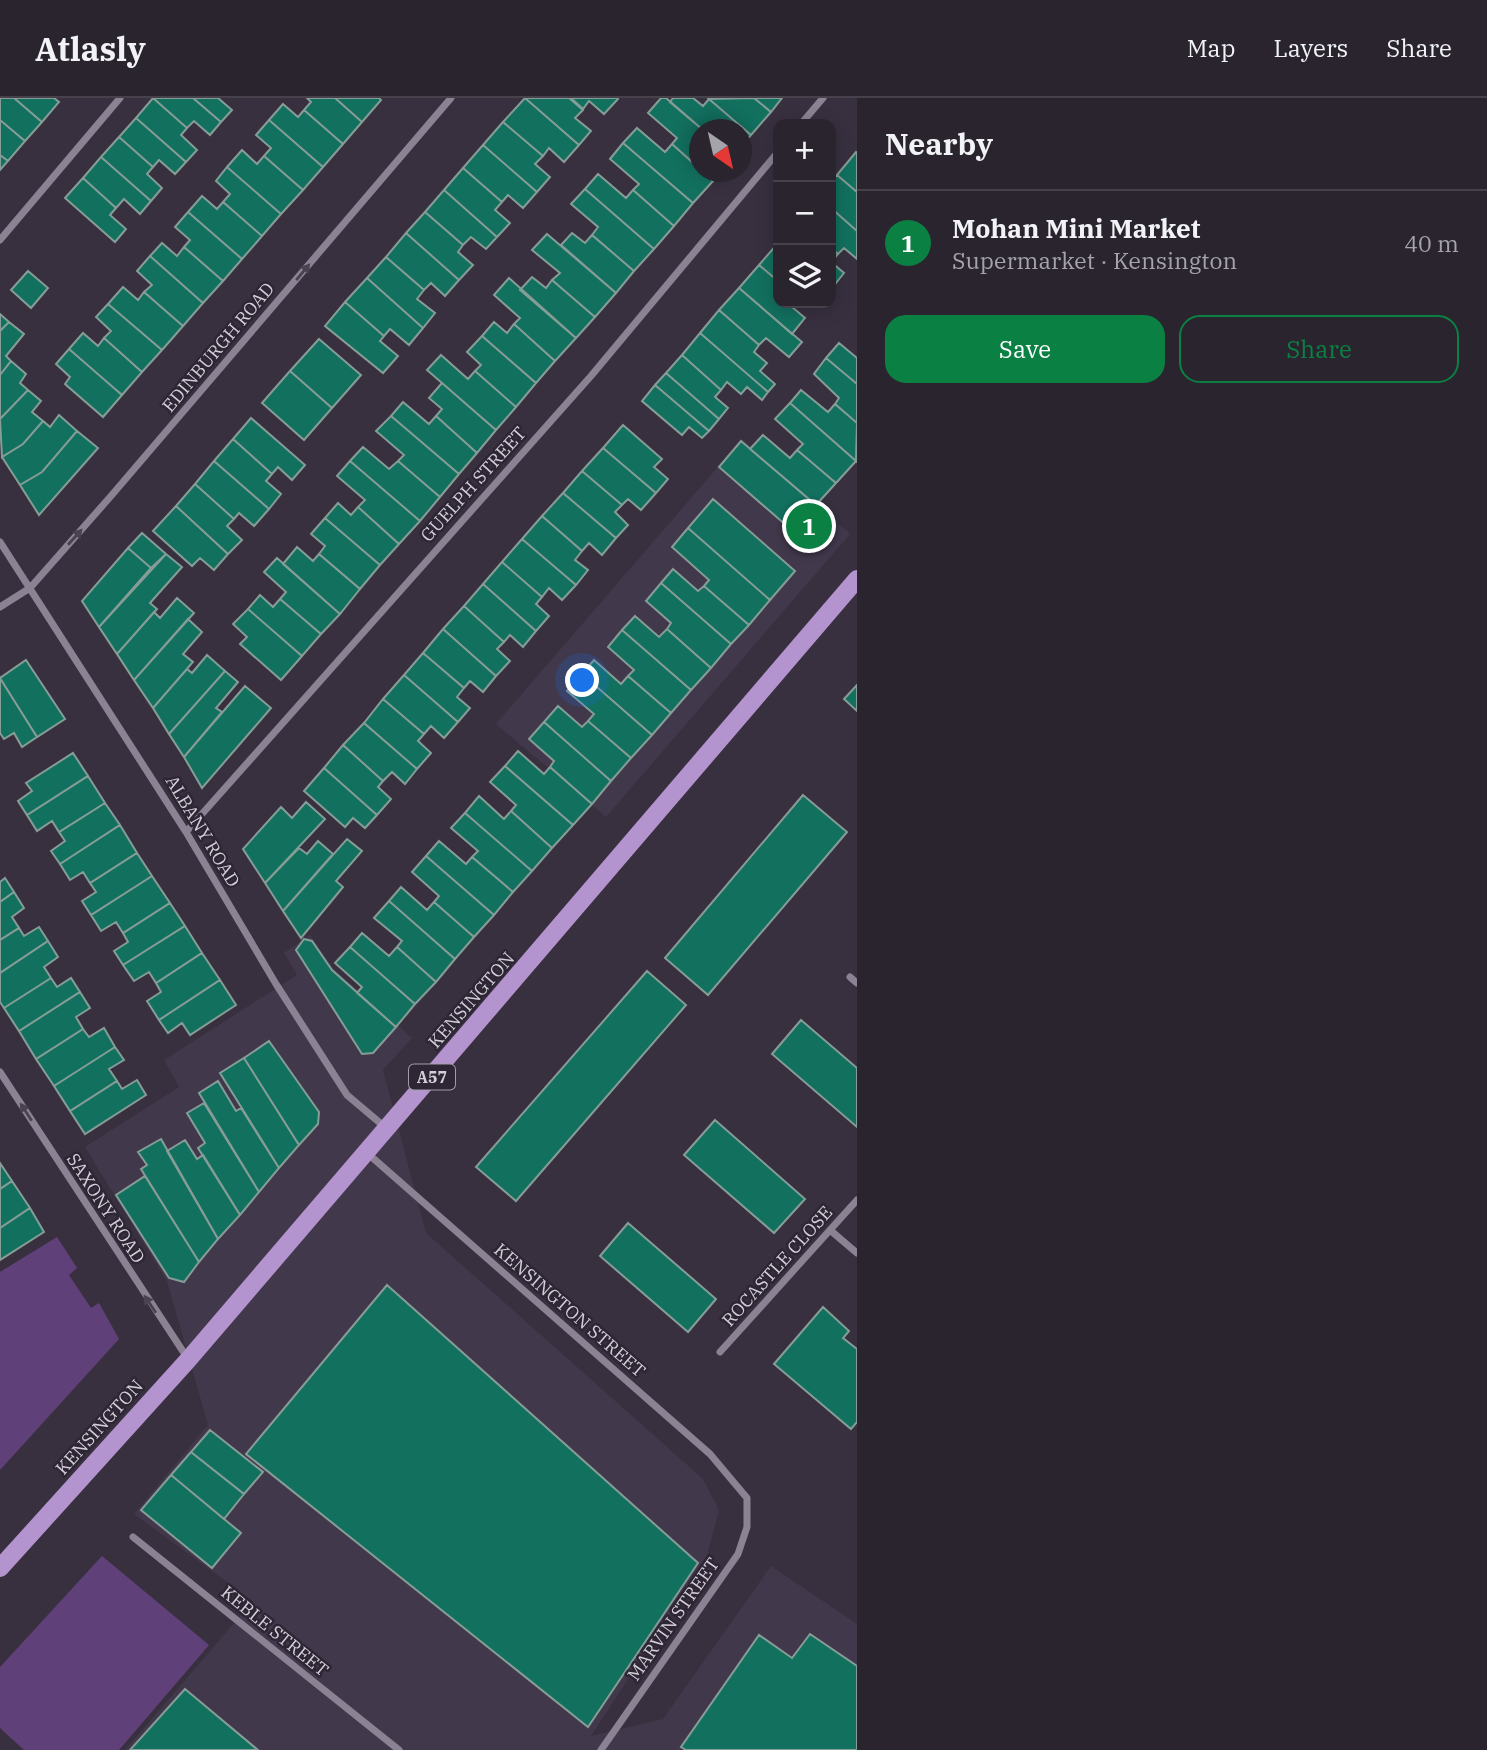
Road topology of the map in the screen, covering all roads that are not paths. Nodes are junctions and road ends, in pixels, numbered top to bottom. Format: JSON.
{"nodes":[{"id":1,"x":120,"y":98,"type":"edge"},
{"id":2,"x":451,"y":98,"type":"edge"},
{"id":3,"x":824,"y":98,"type":"edge"},
{"id":4,"x":806,"y":119,"type":"edge"},
{"id":5,"x":773,"y":158,"type":"edge"},
{"id":6,"x":0,"y":240,"type":"edge"},
{"id":7,"x":0,"y":542,"type":"edge"},
{"id":8,"x":857,"y":579,"type":"edge"},
{"id":9,"x":30,"y":588,"type":"junction"},
{"id":10,"x":0,"y":607,"type":"edge"},
{"id":11,"x":186,"y":832,"type":"junction"},
{"id":12,"x":850,"y":977,"type":"dead end"},
{"id":13,"x":857,"y":983,"type":"edge"},
{"id":14,"x":0,"y":1072,"type":"edge"},
{"id":15,"x":386,"y":1129,"type":"junction"},
{"id":16,"x":365,"y":1152,"type":"junction"},
{"id":17,"x":857,"y":1200,"type":"edge"},
{"id":18,"x":830,"y":1230,"type":"junction"},
{"id":19,"x":857,"y":1254,"type":"edge"},
{"id":20,"x":720,"y":1352,"type":"dead end"},
{"id":21,"x":188,"y":1360,"type":"junction"},
{"id":22,"x":747,"y":1498,"type":"joint"},
{"id":23,"x":133,"y":1537,"type":"dead end"},
{"id":24,"x":0,"y":1568,"type":"edge"},
{"id":25,"x":399,"y":1750,"type":"edge"},
{"id":26,"x":601,"y":1750,"type":"edge"}],
"edges":[{"from":1,"to":6,"type":"street"},
{"from":9,"to":2,"type":"street","name":"EDINBURGH ROAD","one_way":true},
{"from":3,"to":4,"type":"street"},
{"from":5,"to":11,"type":"street","name":"GUELPH STREET"},
{"from":7,"to":9,"type":"street","name":"ALBANY ROAD"},
{"from":8,"to":15,"type":"main road","name":"KENSINGTON","number":"A57"},
{"from":9,"to":10,"type":"street","name":"EDINBURGH ROAD"},
{"from":9,"to":11,"type":"street","name":"ALBANY ROAD"},
{"from":11,"to":15,"type":"street","name":"ALBANY ROAD"},
{"from":12,"to":13,"type":"street"},
{"from":21,"to":14,"type":"street","name":"SAXONY ROAD","one_way":true},
{"from":15,"to":16,"type":"main road","name":"KENSINGTON","number":"A57"},
{"from":16,"to":21,"type":"main road","name":"KENSINGTON","number":"A57"},
{"from":16,"to":22,"type":"street","name":"KENSINGTON STREET"},
{"from":17,"to":18,"type":"street","name":"ROCASTLE CLOSE"},
{"from":18,"to":19,"type":"street"},
{"from":18,"to":20,"type":"street","name":"ROCASTLE CLOSE"},
{"from":21,"to":24,"type":"main road","name":"KENSINGTON","number":"A57"},
{"from":22,"to":26,"type":"street","name":"MARVIN STREET"},
{"from":23,"to":25,"type":"street","name":"KEBLE STREET"}]}
